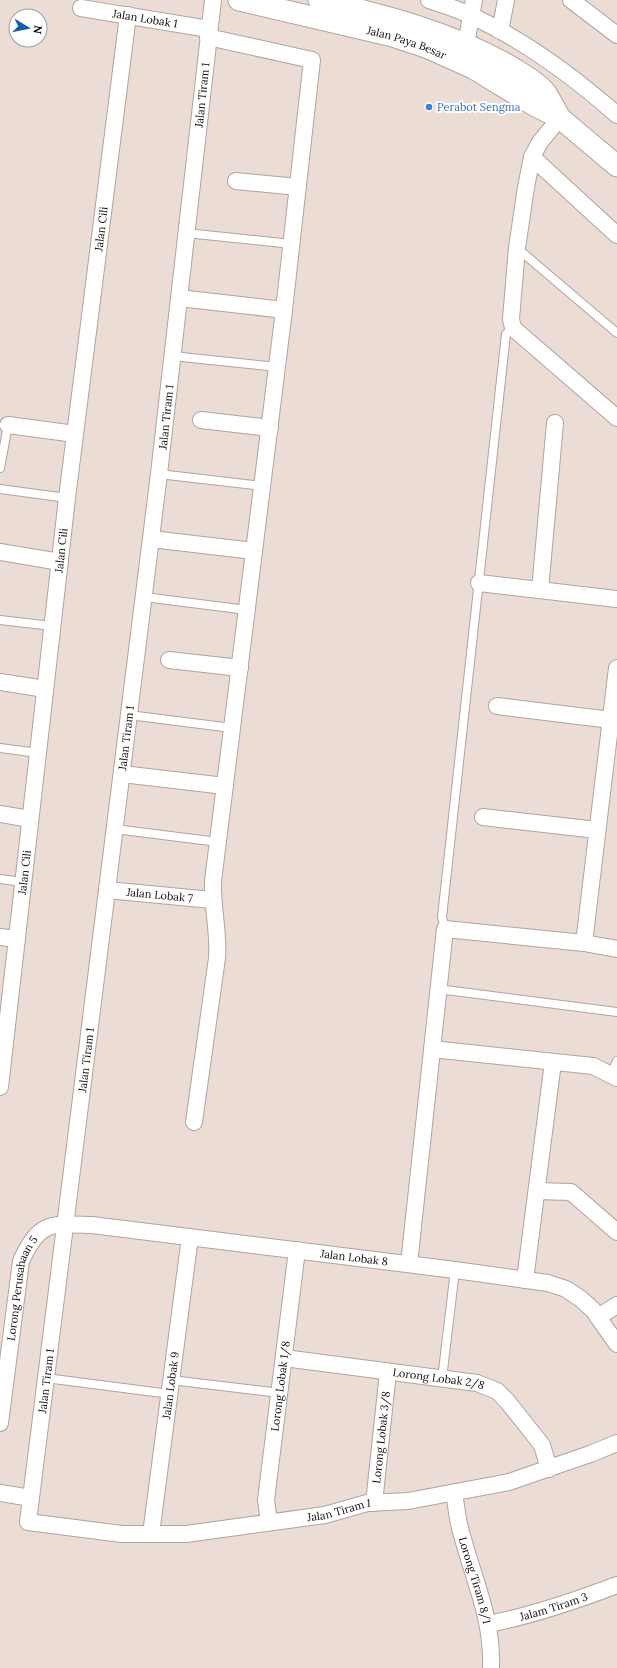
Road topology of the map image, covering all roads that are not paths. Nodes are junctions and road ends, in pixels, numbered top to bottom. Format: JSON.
{"nodes":[{"id":1,"x":213,"y":0,"type":"edge"},
{"id":2,"x":239,"y":0,"type":"edge"},
{"id":3,"x":319,"y":0,"type":"edge"},
{"id":4,"x":506,"y":0,"type":"edge"},
{"id":5,"x":571,"y":0,"type":"edge"},
{"id":6,"x":438,"y":2,"type":"edge"},
{"id":7,"x":270,"y":3,"type":"edge"},
{"id":8,"x":81,"y":8,"type":"dead end"},
{"id":9,"x":472,"y":8,"type":"edge"},
{"id":10,"x":128,"y":15,"type":"junction"},
{"id":11,"x":500,"y":31,"type":"junction"},
{"id":12,"x":209,"y":33,"type":"junction"},
{"id":13,"x":617,"y":35,"type":"edge"},
{"id":14,"x":466,"y":44,"type":"junction"},
{"id":15,"x":617,"y":115,"type":"edge"},
{"id":16,"x":560,"y":118,"type":"junction"},
{"id":17,"x":532,"y":157,"type":"junction"},
{"id":18,"x":617,"y":166,"type":"edge"},
{"id":19,"x":236,"y":181,"type":"dead end"},
{"id":20,"x":298,"y":187,"type":"junction"},
{"id":21,"x":186,"y":233,"type":"junction"},
{"id":22,"x":617,"y":236,"type":"edge"},
{"id":23,"x":292,"y":244,"type":"junction"},
{"id":24,"x":517,"y":248,"type":"junction"},
{"id":25,"x":179,"y":298,"type":"junction"},
{"id":26,"x":284,"y":310,"type":"junction"},
{"id":27,"x":512,"y":328,"type":"junction"},
{"id":28,"x":617,"y":334,"type":"edge"},
{"id":29,"x":172,"y":356,"type":"junction"},
{"id":30,"x":277,"y":367,"type":"junction"},
{"id":31,"x":617,"y":418,"type":"edge"},
{"id":32,"x":200,"y":420,"type":"dead end"},
{"id":33,"x":555,"y":423,"type":"dead end"},
{"id":34,"x":8,"y":425,"type":"joint"},
{"id":35,"x":270,"y":428,"type":"junction"},
{"id":36,"x":75,"y":434,"type":"junction"},
{"id":37,"x":0,"y":468,"type":"edge"},
{"id":38,"x":159,"y":474,"type":"junction"},
{"id":39,"x":262,"y":486,"type":"junction"},
{"id":40,"x":0,"y":489,"type":"edge"},
{"id":41,"x":67,"y":498,"type":"junction"},
{"id":42,"x":151,"y":539,"type":"junction"},
{"id":43,"x":254,"y":550,"type":"junction"},
{"id":44,"x":0,"y":552,"type":"edge"},
{"id":45,"x":60,"y":562,"type":"junction"},
{"id":46,"x":479,"y":583,"type":"junction"},
{"id":47,"x":540,"y":590,"type":"junction"},
{"id":48,"x":144,"y":597,"type":"junction"},
{"id":49,"x":617,"y":599,"type":"edge"},
{"id":50,"x":247,"y":610,"type":"junction"},
{"id":51,"x":0,"y":620,"type":"edge"},
{"id":52,"x":52,"y":626,"type":"junction"},
{"id":53,"x":169,"y":660,"type":"dead end"},
{"id":54,"x":240,"y":668,"type":"junction"},
{"id":55,"x":617,"y":668,"type":"edge"},
{"id":56,"x":0,"y":682,"type":"edge"},
{"id":57,"x":45,"y":689,"type":"junction"},
{"id":58,"x":497,"y":706,"type":"dead end"},
{"id":59,"x":129,"y":715,"type":"junction"},
{"id":60,"x":611,"y":720,"type":"junction"},
{"id":61,"x":232,"y":728,"type":"junction"},
{"id":62,"x":0,"y":748,"type":"edge"},
{"id":63,"x":38,"y":753,"type":"junction"},
{"id":64,"x":122,"y":774,"type":"junction"},
{"id":65,"x":225,"y":786,"type":"junction"},
{"id":66,"x":0,"y":814,"type":"edge"},
{"id":67,"x":483,"y":817,"type":"dead end"},
{"id":68,"x":30,"y":818,"type":"junction"},
{"id":69,"x":115,"y":829,"type":"junction"},
{"id":70,"x":597,"y":830,"type":"junction"},
{"id":71,"x":218,"y":842,"type":"junction"},
{"id":72,"x":0,"y":879,"type":"edge"},
{"id":73,"x":23,"y":882,"type":"junction"},
{"id":74,"x":107,"y":890,"type":"junction"},
{"id":75,"x":212,"y":900,"type":"junction"},
{"id":76,"x":445,"y":929,"type":"junction"},
{"id":77,"x":0,"y":937,"type":"edge"},
{"id":78,"x":16,"y":939,"type":"junction"},
{"id":79,"x":584,"y":943,"type":"junction"},
{"id":80,"x":617,"y":949,"type":"edge"},
{"id":81,"x":438,"y":989,"type":"junction"},
{"id":82,"x":4,"y":1008,"type":"edge"},
{"id":83,"x":617,"y":1012,"type":"edge"},
{"id":84,"x":432,"y":1049,"type":"junction"},
{"id":85,"x":553,"y":1062,"type":"junction"},
{"id":86,"x":1,"y":1065,"type":"edge"},
{"id":87,"x":615,"y":1071,"type":"edge"},
{"id":88,"x":0,"y":1087,"type":"edge"},
{"id":89,"x":194,"y":1122,"type":"dead end"},
{"id":90,"x":537,"y":1191,"type":"junction"},
{"id":91,"x":65,"y":1224,"type":"junction"},
{"id":92,"x":617,"y":1232,"type":"edge"},
{"id":93,"x":190,"y":1237,"type":"junction"},
{"id":94,"x":298,"y":1250,"type":"junction"},
{"id":95,"x":409,"y":1264,"type":"junction"},
{"id":96,"x":455,"y":1270,"type":"junction"},
{"id":97,"x":525,"y":1280,"type":"junction"},
{"id":98,"x":617,"y":1305,"type":"edge"},
{"id":99,"x":598,"y":1317,"type":"junction"},
{"id":100,"x":617,"y":1344,"type":"edge"},
{"id":101,"x":284,"y":1358,"type":"junction"},
{"id":102,"x":388,"y":1372,"type":"junction"},
{"id":103,"x":46,"y":1378,"type":"junction"},
{"id":104,"x":442,"y":1379,"type":"junction"},
{"id":105,"x":170,"y":1387,"type":"junction"},
{"id":106,"x":280,"y":1393,"type":"junction"},
{"id":107,"x":0,"y":1423,"type":"edge"},
{"id":108,"x":617,"y":1443,"type":"edge"},
{"id":109,"x":549,"y":1469,"type":"junction"},
{"id":110,"x":0,"y":1493,"type":"edge"},
{"id":111,"x":454,"y":1494,"type":"junction"},
{"id":112,"x":31,"y":1498,"type":"junction"},
{"id":113,"x":374,"y":1503,"type":"junction"},
{"id":114,"x":270,"y":1522,"type":"junction"},
{"id":115,"x":151,"y":1534,"type":"junction"},
{"id":116,"x":617,"y":1585,"type":"edge"},
{"id":117,"x":489,"y":1624,"type":"junction"},
{"id":118,"x":491,"y":1668,"type":"edge"}],
"edges":[{"from":1,"to":12,"type":"street","name":"Jalan Tiram 1"},
{"from":2,"to":7,"type":"street","name":"Jalan Paya Besar"},
{"from":3,"to":14,"type":"street","name":"Jalan Paya Besar"},
{"from":4,"to":11,"type":"street"},
{"from":5,"to":13,"type":"street"},
{"from":6,"to":9,"type":"street"},
{"from":7,"to":16,"type":"street","name":"Jalan Paya Besar"},
{"from":8,"to":10,"type":"street","name":"Jalan Lobak 1"},
{"from":9,"to":11,"type":"street"},
{"from":9,"to":14,"type":"street"},
{"from":10,"to":12,"type":"street","name":"Jalan Lobak 1"},
{"from":10,"to":36,"type":"street","name":"Jalan Cili"},
{"from":11,"to":15,"type":"street"},
{"from":12,"to":20,"type":"street","name":"Jalan Lobak 1"},
{"from":12,"to":21,"type":"street","name":"Jalan Tiram 1"},
{"from":14,"to":16,"type":"street","name":"Jalan Paya Besar"},
{"from":16,"to":17,"type":"street"},
{"from":16,"to":18,"type":"street","name":"Jalan Paya Besar"},
{"from":17,"to":22,"type":"street"},
{"from":17,"to":24,"type":"street"},
{"from":19,"to":20,"type":"street"},
{"from":20,"to":23,"type":"street"},
{"from":21,"to":23,"type":"lane"},
{"from":21,"to":25,"type":"street","name":"Jalan Tiram 1"},
{"from":23,"to":26,"type":"street"},
{"from":24,"to":27,"type":"street"},
{"from":24,"to":28,"type":"lane"},
{"from":25,"to":26,"type":"street"},
{"from":25,"to":29,"type":"street","name":"Jalan Tiram 1"},
{"from":26,"to":30,"type":"street"},
{"from":27,"to":31,"type":"street"},
{"from":27,"to":46,"type":"lane"},
{"from":29,"to":30,"type":"lane"},
{"from":29,"to":38,"type":"street","name":"Jalan Tiram 1"},
{"from":30,"to":35,"type":"street"},
{"from":32,"to":35,"type":"street"},
{"from":33,"to":47,"type":"street"},
{"from":34,"to":36,"type":"street"},
{"from":34,"to":37,"type":"lane"},
{"from":35,"to":39,"type":"street"},
{"from":36,"to":41,"type":"street","name":"Jalan Cili"},
{"from":38,"to":39,"type":"lane"},
{"from":38,"to":42,"type":"street","name":"Jalan Tiram 1"},
{"from":39,"to":43,"type":"street"},
{"from":40,"to":41,"type":"lane"},
{"from":41,"to":45,"type":"street","name":"Jalan Cili"},
{"from":42,"to":43,"type":"street"},
{"from":42,"to":48,"type":"street","name":"Jalan Tiram 1"},
{"from":43,"to":50,"type":"street"},
{"from":44,"to":45,"type":"street"},
{"from":45,"to":52,"type":"street","name":"Jalan Cili"},
{"from":46,"to":47,"type":"street"},
{"from":46,"to":76,"type":"lane"},
{"from":47,"to":49,"type":"street"},
{"from":48,"to":50,"type":"lane"},
{"from":48,"to":59,"type":"street","name":"Jalan Tiram 1"},
{"from":50,"to":54,"type":"street"},
{"from":51,"to":52,"type":"lane"},
{"from":52,"to":57,"type":"street","name":"Jalan Cili"},
{"from":53,"to":54,"type":"street"},
{"from":54,"to":61,"type":"street"},
{"from":55,"to":60,"type":"street"},
{"from":56,"to":57,"type":"street"},
{"from":57,"to":63,"type":"street","name":"Jalan Cili"},
{"from":58,"to":60,"type":"street"},
{"from":59,"to":61,"type":"lane"},
{"from":59,"to":64,"type":"street","name":"Jalan Tiram 1"},
{"from":60,"to":70,"type":"street"},
{"from":61,"to":65,"type":"street"},
{"from":62,"to":63,"type":"lane"},
{"from":63,"to":68,"type":"street","name":"Jalan Cili"},
{"from":64,"to":65,"type":"street"},
{"from":64,"to":69,"type":"street","name":"Jalan Tiram 1"},
{"from":65,"to":71,"type":"street"},
{"from":66,"to":68,"type":"street"},
{"from":67,"to":70,"type":"street"},
{"from":68,"to":73,"type":"street","name":"Jalan Cili"},
{"from":69,"to":71,"type":"lane"},
{"from":69,"to":74,"type":"street","name":"Jalan Tiram 1"},
{"from":70,"to":79,"type":"street"},
{"from":71,"to":75,"type":"street"},
{"from":72,"to":73,"type":"lane"},
{"from":73,"to":78,"type":"street","name":"Jalan Cili"},
{"from":74,"to":75,"type":"street","name":"Jalan Lobak 7"},
{"from":74,"to":91,"type":"street","name":"Jalan Tiram 1"},
{"from":75,"to":89,"type":"street"},
{"from":76,"to":79,"type":"street"},
{"from":76,"to":81,"type":"street"},
{"from":77,"to":78,"type":"street"},
{"from":78,"to":82,"type":"street","name":"Jalan Cili"},
{"from":79,"to":80,"type":"street"},
{"from":81,"to":83,"type":"lane"},
{"from":81,"to":84,"type":"street"},
{"from":82,"to":86,"type":"street","name":"Jalan Cili"},
{"from":84,"to":85,"type":"street"},
{"from":84,"to":95,"type":"street"},
{"from":85,"to":87,"type":"street"},
{"from":85,"to":90,"type":"street"},
{"from":86,"to":88,"type":"street","name":"Jalan Cili"},
{"from":90,"to":92,"type":"street"},
{"from":90,"to":97,"type":"street"},
{"from":91,"to":93,"type":"street","name":"Jalan Lobak 8"},
{"from":91,"to":103,"type":"street","name":"Jalan Tiram 1"},
{"from":91,"to":107,"type":"street","name":"Lorong Perusahaan 5"},
{"from":93,"to":94,"type":"street","name":"Jalan Lobak 8"},
{"from":93,"to":105,"type":"street","name":"Jalan Lobak 9"},
{"from":94,"to":95,"type":"street","name":"Jalan Lobak 8"},
{"from":94,"to":101,"type":"street","name":"Lorong Lobak 1/8"},
{"from":95,"to":96,"type":"street","name":"Jalan Lobak 8"},
{"from":96,"to":97,"type":"street","name":"Jalan Lobak 8"},
{"from":96,"to":104,"type":"lane"},
{"from":97,"to":99,"type":"street","name":"Jalan Lobak 8"},
{"from":98,"to":99,"type":"street"},
{"from":99,"to":100,"type":"street","name":"Jalan Lobak 8"},
{"from":101,"to":102,"type":"street","name":"Lorong Lobak 2/8"},
{"from":101,"to":106,"type":"street","name":"Lorong Lobak 1/8"},
{"from":102,"to":104,"type":"street","name":"Lorong Lobak 2/8"},
{"from":102,"to":113,"type":"street","name":"Lorong Lobak 3/8"},
{"from":103,"to":105,"type":"lane"},
{"from":103,"to":112,"type":"street","name":"Jalan Tiram 1"},
{"from":104,"to":109,"type":"street","name":"Lorong Lobak 2/8"},
{"from":105,"to":106,"type":"lane"},
{"from":105,"to":115,"type":"street","name":"Jalan Lobak 9"},
{"from":106,"to":114,"type":"street","name":"Lorong Lobak 1/8"},
{"from":108,"to":109,"type":"street","name":"Jalan Tiram 1"},
{"from":109,"to":111,"type":"street","name":"Jalan Tiram 1"},
{"from":110,"to":112,"type":"street"},
{"from":111,"to":113,"type":"street","name":"Jalan Tiram 1"},
{"from":111,"to":117,"type":"street","name":"Lorong Tiram 8/1"},
{"from":112,"to":115,"type":"street","name":"Jalan Tiram 1"},
{"from":113,"to":114,"type":"street","name":"Jalan Tiram 1"},
{"from":114,"to":115,"type":"street","name":"Jalan Tiram 1"},
{"from":116,"to":117,"type":"street","name":"Jalam Tiram 3"},
{"from":117,"to":118,"type":"street","name":"Lorong Tiram 8/1"}]}
